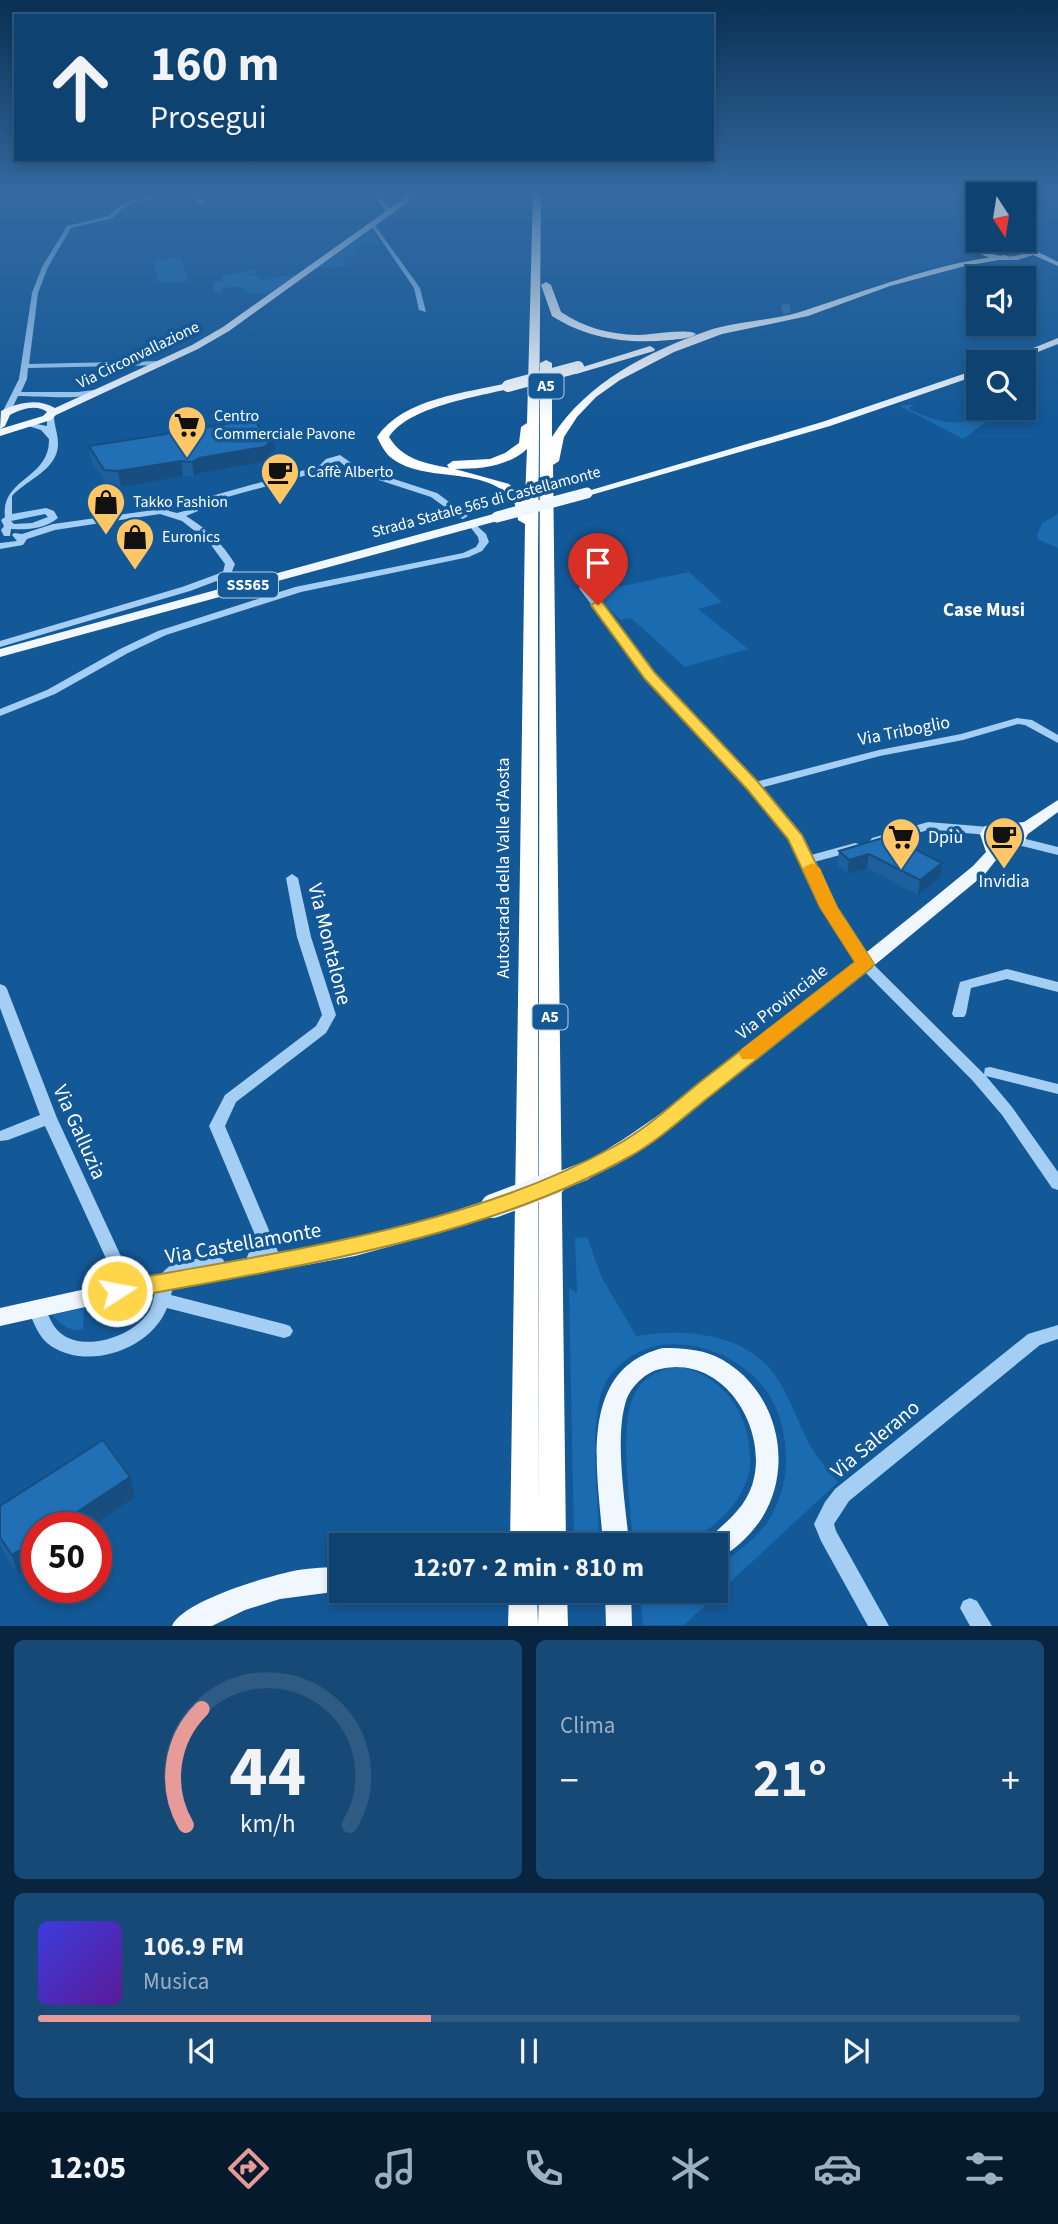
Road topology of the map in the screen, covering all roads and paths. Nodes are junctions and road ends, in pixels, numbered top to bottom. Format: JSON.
{"nodes":[{"id":1,"x":46,"y":268,"type":"edge"},
{"id":2,"x":312,"y":268,"type":"edge"},
{"id":3,"x":403,"y":268,"type":"edge"},
{"id":4,"x":536,"y":268,"type":"edge"},
{"id":5,"x":546,"y":268,"type":"edge"},
{"id":6,"x":936,"y":268,"type":"edge"},
{"id":7,"x":942,"y":268,"type":"edge"},
{"id":8,"x":546,"y":285,"type":"junction"},
{"id":9,"x":424,"y":310,"type":"dead end"},
{"id":10,"x":793,"y":312,"type":"junction"},
{"id":11,"x":718,"y":332,"type":"junction"},
{"id":12,"x":694,"y":334,"type":"junction"},
{"id":13,"x":1058,"y":341,"type":"edge"},
{"id":14,"x":1035,"y":350,"type":"edge"},
{"id":15,"x":162,"y":363,"type":"junction"},
{"id":16,"x":26,"y":366,"type":"junction"},
{"id":17,"x":577,"y":369,"type":"junction"},
{"id":18,"x":966,"y":376,"type":"edge"},
{"id":19,"x":508,"y":388,"type":"junction"},
{"id":20,"x":101,"y":391,"type":"junction"},
{"id":21,"x":14,"y":396,"type":"junction"},
{"id":22,"x":26,"y":405,"type":"junction"},
{"id":23,"x":533,"y":407,"type":"junction"},
{"id":24,"x":50,"y":412,"type":"junction"},
{"id":25,"x":4,"y":418,"type":"edge"},
{"id":26,"x":26,"y":424,"type":"junction"},
{"id":27,"x":0,"y":433,"type":"edge"},
{"id":28,"x":53,"y":439,"type":"junction"},
{"id":29,"x":547,"y":488,"type":"junction"},
{"id":30,"x":190,"y":505,"type":"junction"},
{"id":31,"x":163,"y":511,"type":"junction"},
{"id":32,"x":178,"y":516,"type":"junction"},
{"id":33,"x":463,"y":516,"type":"dead end"},
{"id":34,"x":7,"y":528,"type":"edge"},
{"id":35,"x":476,"y":528,"type":"dead end"},
{"id":36,"x":23,"y":537,"type":"junction"},
{"id":37,"x":0,"y":547,"type":"edge"},
{"id":38,"x":531,"y":556,"type":"junction"},
{"id":39,"x":584,"y":587,"type":"dead end"},
{"id":40,"x":0,"y":644,"type":"edge"},
{"id":41,"x":0,"y":653,"type":"edge"},
{"id":42,"x":0,"y":713,"type":"edge"},
{"id":43,"x":1058,"y":740,"type":"edge"},
{"id":44,"x":752,"y":786,"type":"junction"},
{"id":45,"x":1058,"y":805,"type":"edge"},
{"id":46,"x":1002,"y":837,"type":"junction"},
{"id":47,"x":1058,"y":850,"type":"edge"},
{"id":48,"x":808,"y":860,"type":"junction"},
{"id":49,"x":292,"y":878,"type":"dead end"},
{"id":50,"x":865,"y":964,"type":"junction"},
{"id":51,"x":1058,"y":987,"type":"edge"},
{"id":52,"x":0,"y":989,"type":"edge"},
{"id":53,"x":959,"y":1014,"type":"dead end"},
{"id":54,"x":990,"y":1072,"type":"dead end"},
{"id":55,"x":1058,"y":1089,"type":"edge"},
{"id":56,"x":49,"y":1118,"type":"junction"},
{"id":57,"x":3,"y":1136,"type":"dead end"},
{"id":58,"x":1058,"y":1184,"type":"edge"},
{"id":59,"x":493,"y":1206,"type":"joint"},
{"id":60,"x":271,"y":1254,"type":"joint"},
{"id":61,"x":117,"y":1291,"type":"junction"},
{"id":62,"x":164,"y":1291,"type":"junction"},
{"id":63,"x":37,"y":1309,"type":"junction"},
{"id":64,"x":0,"y":1317,"type":"edge"},
{"id":65,"x":284,"y":1331,"type":"dead end"},
{"id":66,"x":1058,"y":1332,"type":"edge"},
{"id":67,"x":524,"y":1533,"type":"edge"},
{"id":68,"x":552,"y":1533,"type":"edge"},
{"id":69,"x":615,"y":1533,"type":"edge"},
{"id":70,"x":728,"y":1536,"type":"edge"},
{"id":71,"x":329,"y":1580,"type":"edge"},
{"id":72,"x":523,"y":1603,"type":"edge"},
{"id":73,"x":553,"y":1603,"type":"edge"},
{"id":74,"x":618,"y":1603,"type":"edge"},
{"id":75,"x":970,"y":1608,"type":"dead end"},
{"id":76,"x":185,"y":1626,"type":"edge"},
{"id":77,"x":523,"y":1626,"type":"edge"},
{"id":78,"x":553,"y":1626,"type":"edge"},
{"id":79,"x":619,"y":1626,"type":"edge"},
{"id":80,"x":879,"y":1626,"type":"edge"},
{"id":81,"x":982,"y":1626,"type":"edge"}],
"edges":[{"from":1,"to":16,"type":"street"},
{"from":2,"to":15,"type":"main road","name":"Via Circonvallazione"},
{"from":3,"to":9,"type":"street"},
{"from":4,"to":23,"type":"highway","name":"Autostrada della Valle d'Aosta","number":"A5"},
{"from":5,"to":8,"type":"highway","number":"A5"},
{"from":6,"to":10,"type":"highway"},
{"from":7,"to":10,"type":"highway"},
{"from":8,"to":12,"type":"highway"},
{"from":8,"to":29,"type":"highway","number":"A5"},
{"from":10,"to":11,"type":"highway"},
{"from":10,"to":12,"type":"highway"},
{"from":11,"to":17,"type":"highway"},
{"from":11,"to":29,"type":"highway"},
{"from":12,"to":17,"type":"highway"},
{"from":13,"to":14,"type":"main road"},
{"from":15,"to":16,"type":"street"},
{"from":15,"to":20,"type":"main road","name":"Via Circonvallazione"},
{"from":16,"to":21,"type":"street"},
{"from":17,"to":19,"type":"highway","bridge":true},
{"from":18,"to":41,"type":"main road","name":"Strada Statale 565 di Castellamonte","number":"SS565","bridge":true},
{"from":19,"to":23,"type":"highway"},
{"from":19,"to":38,"type":"highway"},
{"from":20,"to":21,"type":"street"},
{"from":20,"to":24,"type":"main road","name":"Via Circonvallazione"},
{"from":21,"to":22,"type":"street"},
{"from":21,"to":25,"type":"street"},
{"from":22,"to":24,"type":"main road"},
{"from":22,"to":25,"type":"main road"},
{"from":23,"to":38,"type":"highway","name":"Autostrada della Valle d'Aosta","number":"A5"},
{"from":24,"to":26,"type":"main road","name":"Via Circonvallazione"},
{"from":24,"to":28,"type":"street"},
{"from":25,"to":26,"type":"main road"},
{"from":26,"to":27,"type":"main road","name":"Via Circonvallazione"},
{"from":26,"to":28,"type":"street"},
{"from":28,"to":34,"type":"street"},
{"from":29,"to":68,"type":"highway","number":"A5"},
{"from":30,"to":31,"type":"street"},
{"from":30,"to":32,"type":"street"},
{"from":30,"to":33,"type":"street"},
{"from":31,"to":32,"type":"street"},
{"from":31,"to":36,"type":"street"},
{"from":32,"to":40,"type":"street"},
{"from":34,"to":36,"type":"street"},
{"from":35,"to":42,"type":"street"},
{"from":36,"to":37,"type":"street"},
{"from":38,"to":67,"type":"highway","name":"Autostrada della Valle d'Aosta","number":"A5"},
{"from":39,"to":44,"type":"street"},
{"from":43,"to":44,"type":"street","name":"Via Triboglio"},
{"from":44,"to":48,"type":"street"},
{"from":45,"to":46,"type":"main road","name":"Via Provinciale"},
{"from":46,"to":47,"type":"street"},
{"from":46,"to":48,"type":"street"},
{"from":46,"to":50,"type":"main road","name":"Via Provinciale"},
{"from":48,"to":50,"type":"street"},
{"from":49,"to":60,"type":"street","name":"Via Montalone"},
{"from":50,"to":58,"type":"street"},
{"from":50,"to":59,"type":"main road","name":"Via Provinciale","bridge":true},
{"from":51,"to":53,"type":"street"},
{"from":52,"to":56,"type":"street","name":"Via Galluzia"},
{"from":54,"to":55,"type":"street"},
{"from":56,"to":57,"type":"street"},
{"from":56,"to":61,"type":"street","name":"Via Galluzia"},
{"from":59,"to":62,"type":"main road","name":"Via Castellamonte"},
{"from":60,"to":62,"type":"street"},
{"from":61,"to":62,"type":"main road","name":"Via Castellamonte"},
{"from":61,"to":63,"type":"main road","name":"Via Castellamonte"},
{"from":62,"to":63,"type":"street"},
{"from":62,"to":65,"type":"street"},
{"from":63,"to":64,"type":"main road","name":"Via Castellamonte"},
{"from":66,"to":80,"type":"street","name":"Via Salerano"},
{"from":69,"to":70,"type":"main road"},
{"from":71,"to":76,"type":"main road"},
{"from":72,"to":77,"type":"highway"},
{"from":73,"to":78,"type":"highway"},
{"from":74,"to":79,"type":"main road"},
{"from":75,"to":81,"type":"street"}]}
